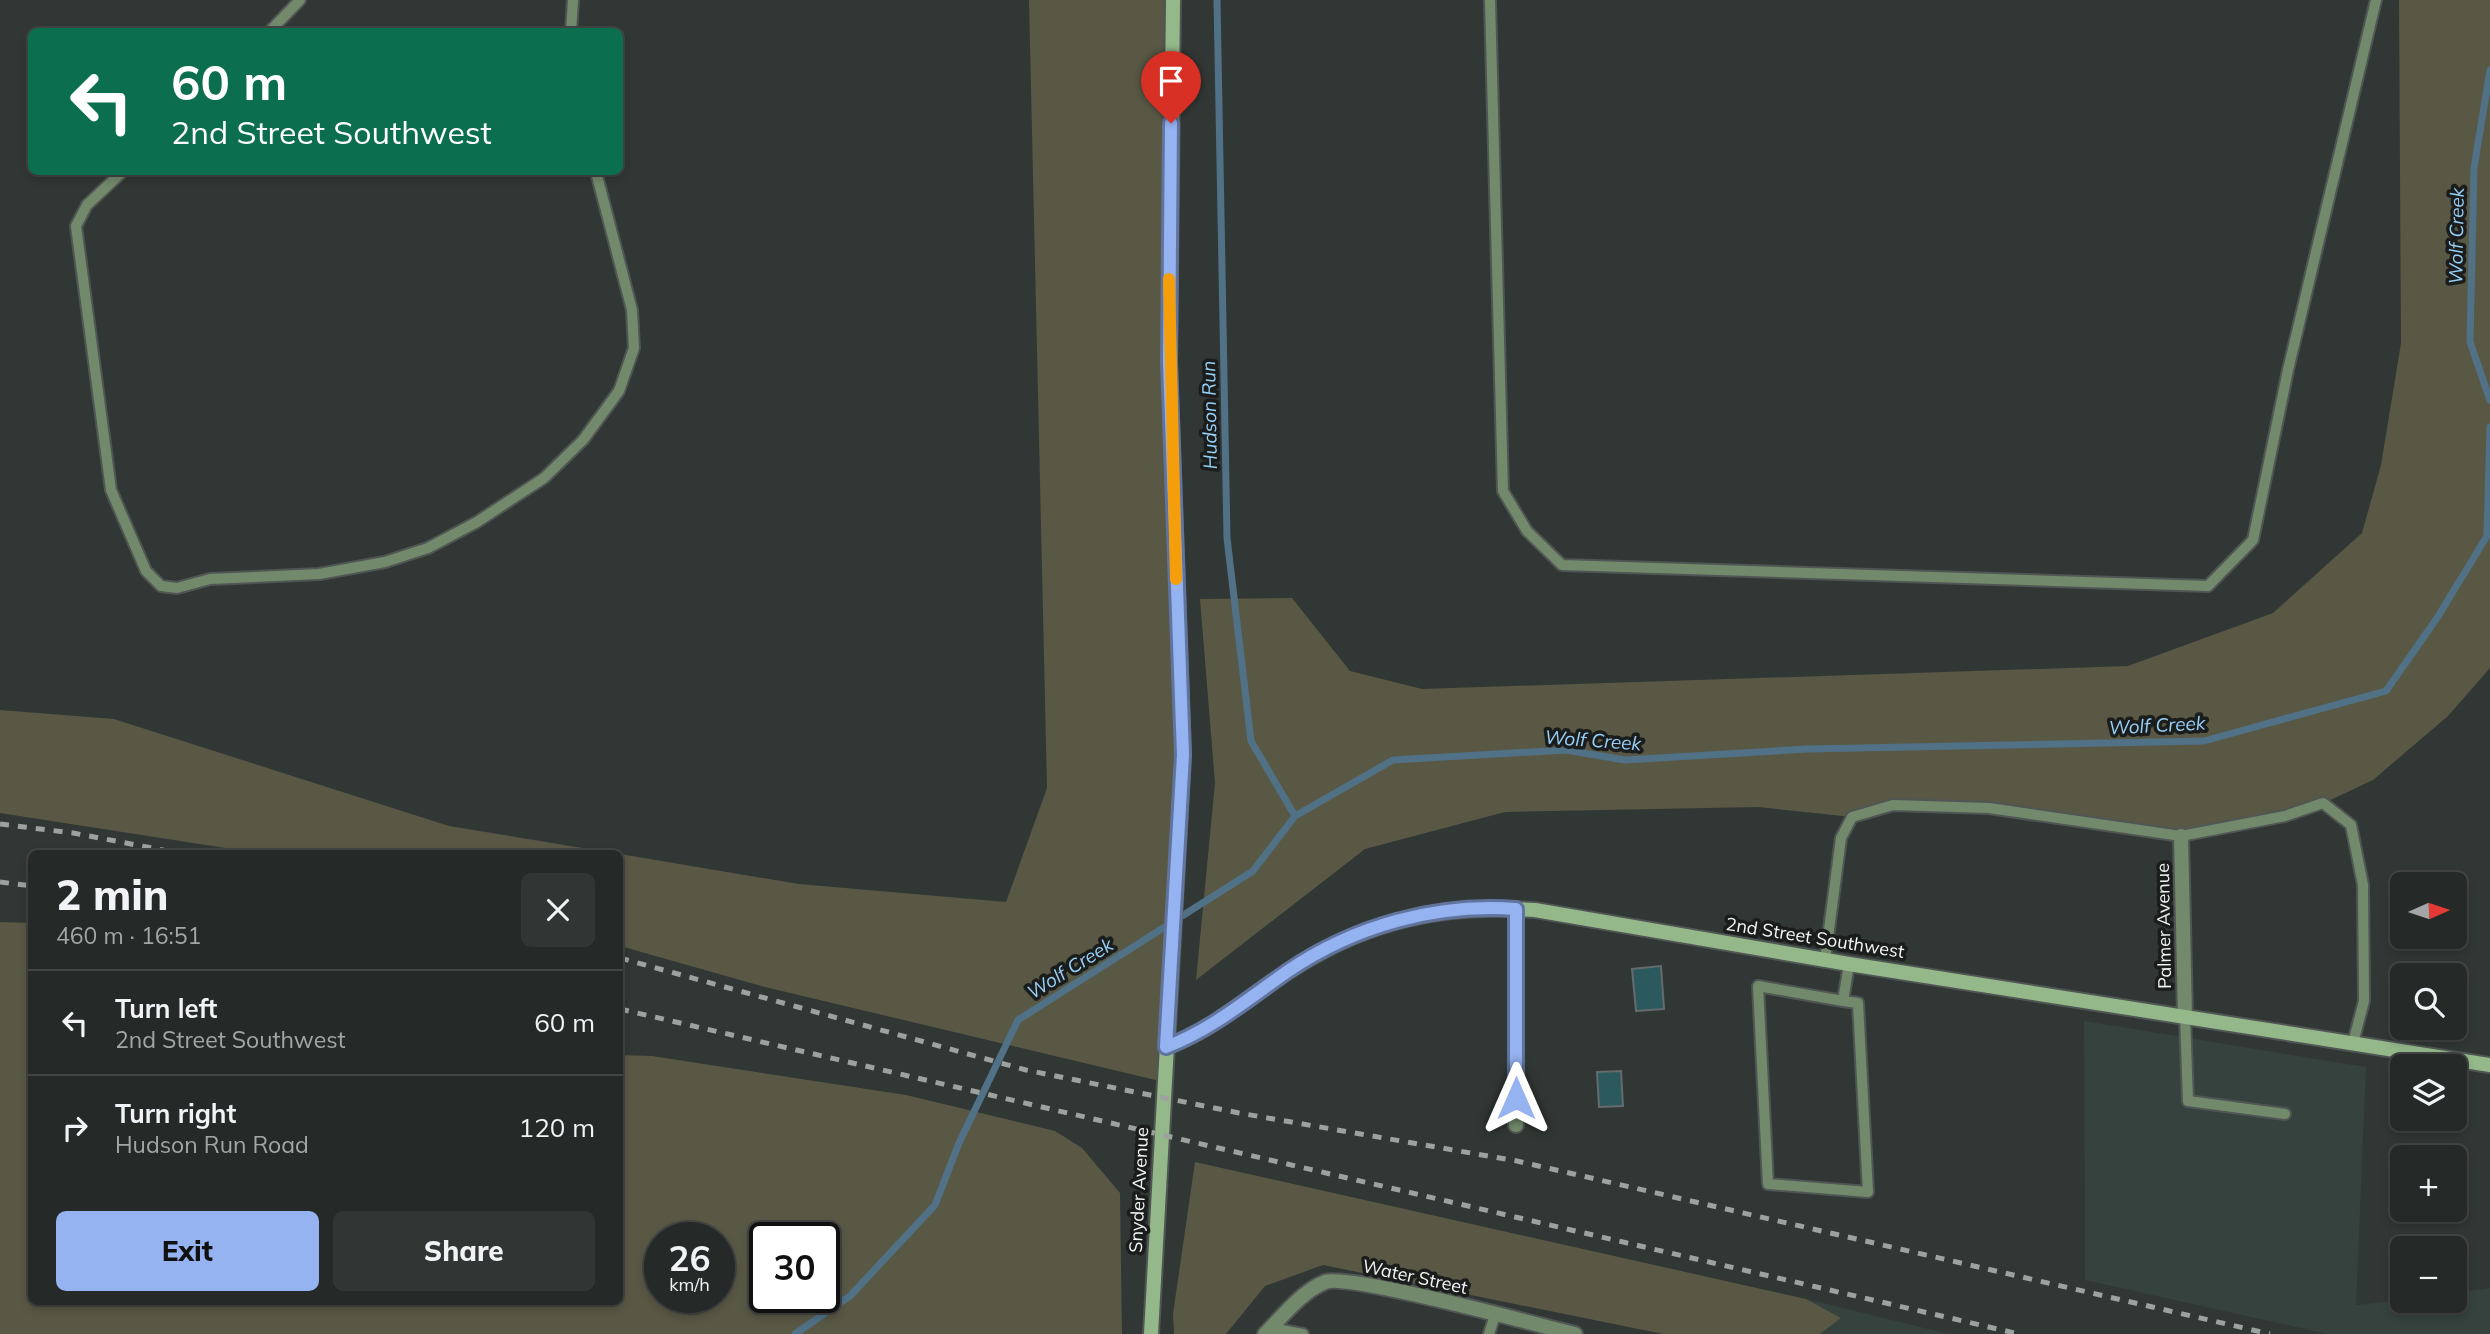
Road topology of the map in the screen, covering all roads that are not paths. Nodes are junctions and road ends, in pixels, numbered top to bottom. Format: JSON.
{"nodes":[{"id":1,"x":300,"y":0,"type":"edge"},
{"id":2,"x":573,"y":0,"type":"edge"},
{"id":3,"x":1173,"y":0,"type":"edge"},
{"id":4,"x":1490,"y":0,"type":"edge"},
{"id":5,"x":2376,"y":0,"type":"edge"},
{"id":6,"x":273,"y":28,"type":"edge"},
{"id":7,"x":571,"y":28,"type":"edge"},
{"id":8,"x":119,"y":175,"type":"edge"},
{"id":9,"x":597,"y":175,"type":"edge"},
{"id":10,"x":2181,"y":836,"type":"junction"},
{"id":11,"x":1516,"y":909,"type":"junction"},
{"id":12,"x":1825,"y":960,"type":"junction"},
{"id":13,"x":1849,"y":964,"type":"junction"},
{"id":14,"x":1843,"y":1001,"type":"junction"},
{"id":15,"x":2185,"y":1016,"type":"junction"},
{"id":16,"x":2353,"y":1043,"type":"junction"},
{"id":17,"x":1166,"y":1047,"type":"junction"},
{"id":18,"x":2490,"y":1065,"type":"edge"},
{"id":19,"x":2285,"y":1114,"type":"dead end"},
{"id":20,"x":1516,"y":1125,"type":"dead end"},
{"id":21,"x":1495,"y":1315,"type":"junction"},
{"id":22,"x":1268,"y":1331,"type":"edge"},
{"id":23,"x":1152,"y":1334,"type":"edge"},
{"id":24,"x":1303,"y":1334,"type":"edge"},
{"id":25,"x":1489,"y":1334,"type":"edge"},
{"id":26,"x":1575,"y":1334,"type":"edge"}],
"edges":[{"from":1,"to":6,"type":"lane"},
{"from":2,"to":7,"type":"lane"},
{"from":3,"to":17,"type":"street","name":"Snyder Avenue"},
{"from":4,"to":5,"type":"lane"},
{"from":8,"to":9,"type":"lane"},
{"from":10,"to":12,"type":"lane"},
{"from":10,"to":15,"type":"street","name":"Palmer Avenue"},
{"from":10,"to":16,"type":"lane"},
{"from":11,"to":12,"type":"street","name":"2nd Street Southwest"},
{"from":11,"to":17,"type":"street","name":"2nd Street Southwest"},
{"from":11,"to":20,"type":"street"},
{"from":12,"to":13,"type":"street","name":"2nd Street Southwest"},
{"from":13,"to":14,"type":"lane"},
{"from":13,"to":15,"type":"street","name":"2nd Street Southwest"},
{"from":14,"to":14,"type":"lane"},
{"from":15,"to":16,"type":"street","name":"2nd Street Southwest"},
{"from":15,"to":19,"type":"lane"},
{"from":16,"to":18,"type":"street","name":"2nd Street Southwest"},
{"from":17,"to":23,"type":"street","name":"Snyder Avenue"},
{"from":21,"to":22,"type":"street","name":"Water Street"},
{"from":21,"to":25,"type":"lane"},
{"from":21,"to":26,"type":"street","name":"Water Street"},
{"from":22,"to":24,"type":"lane"}]}
